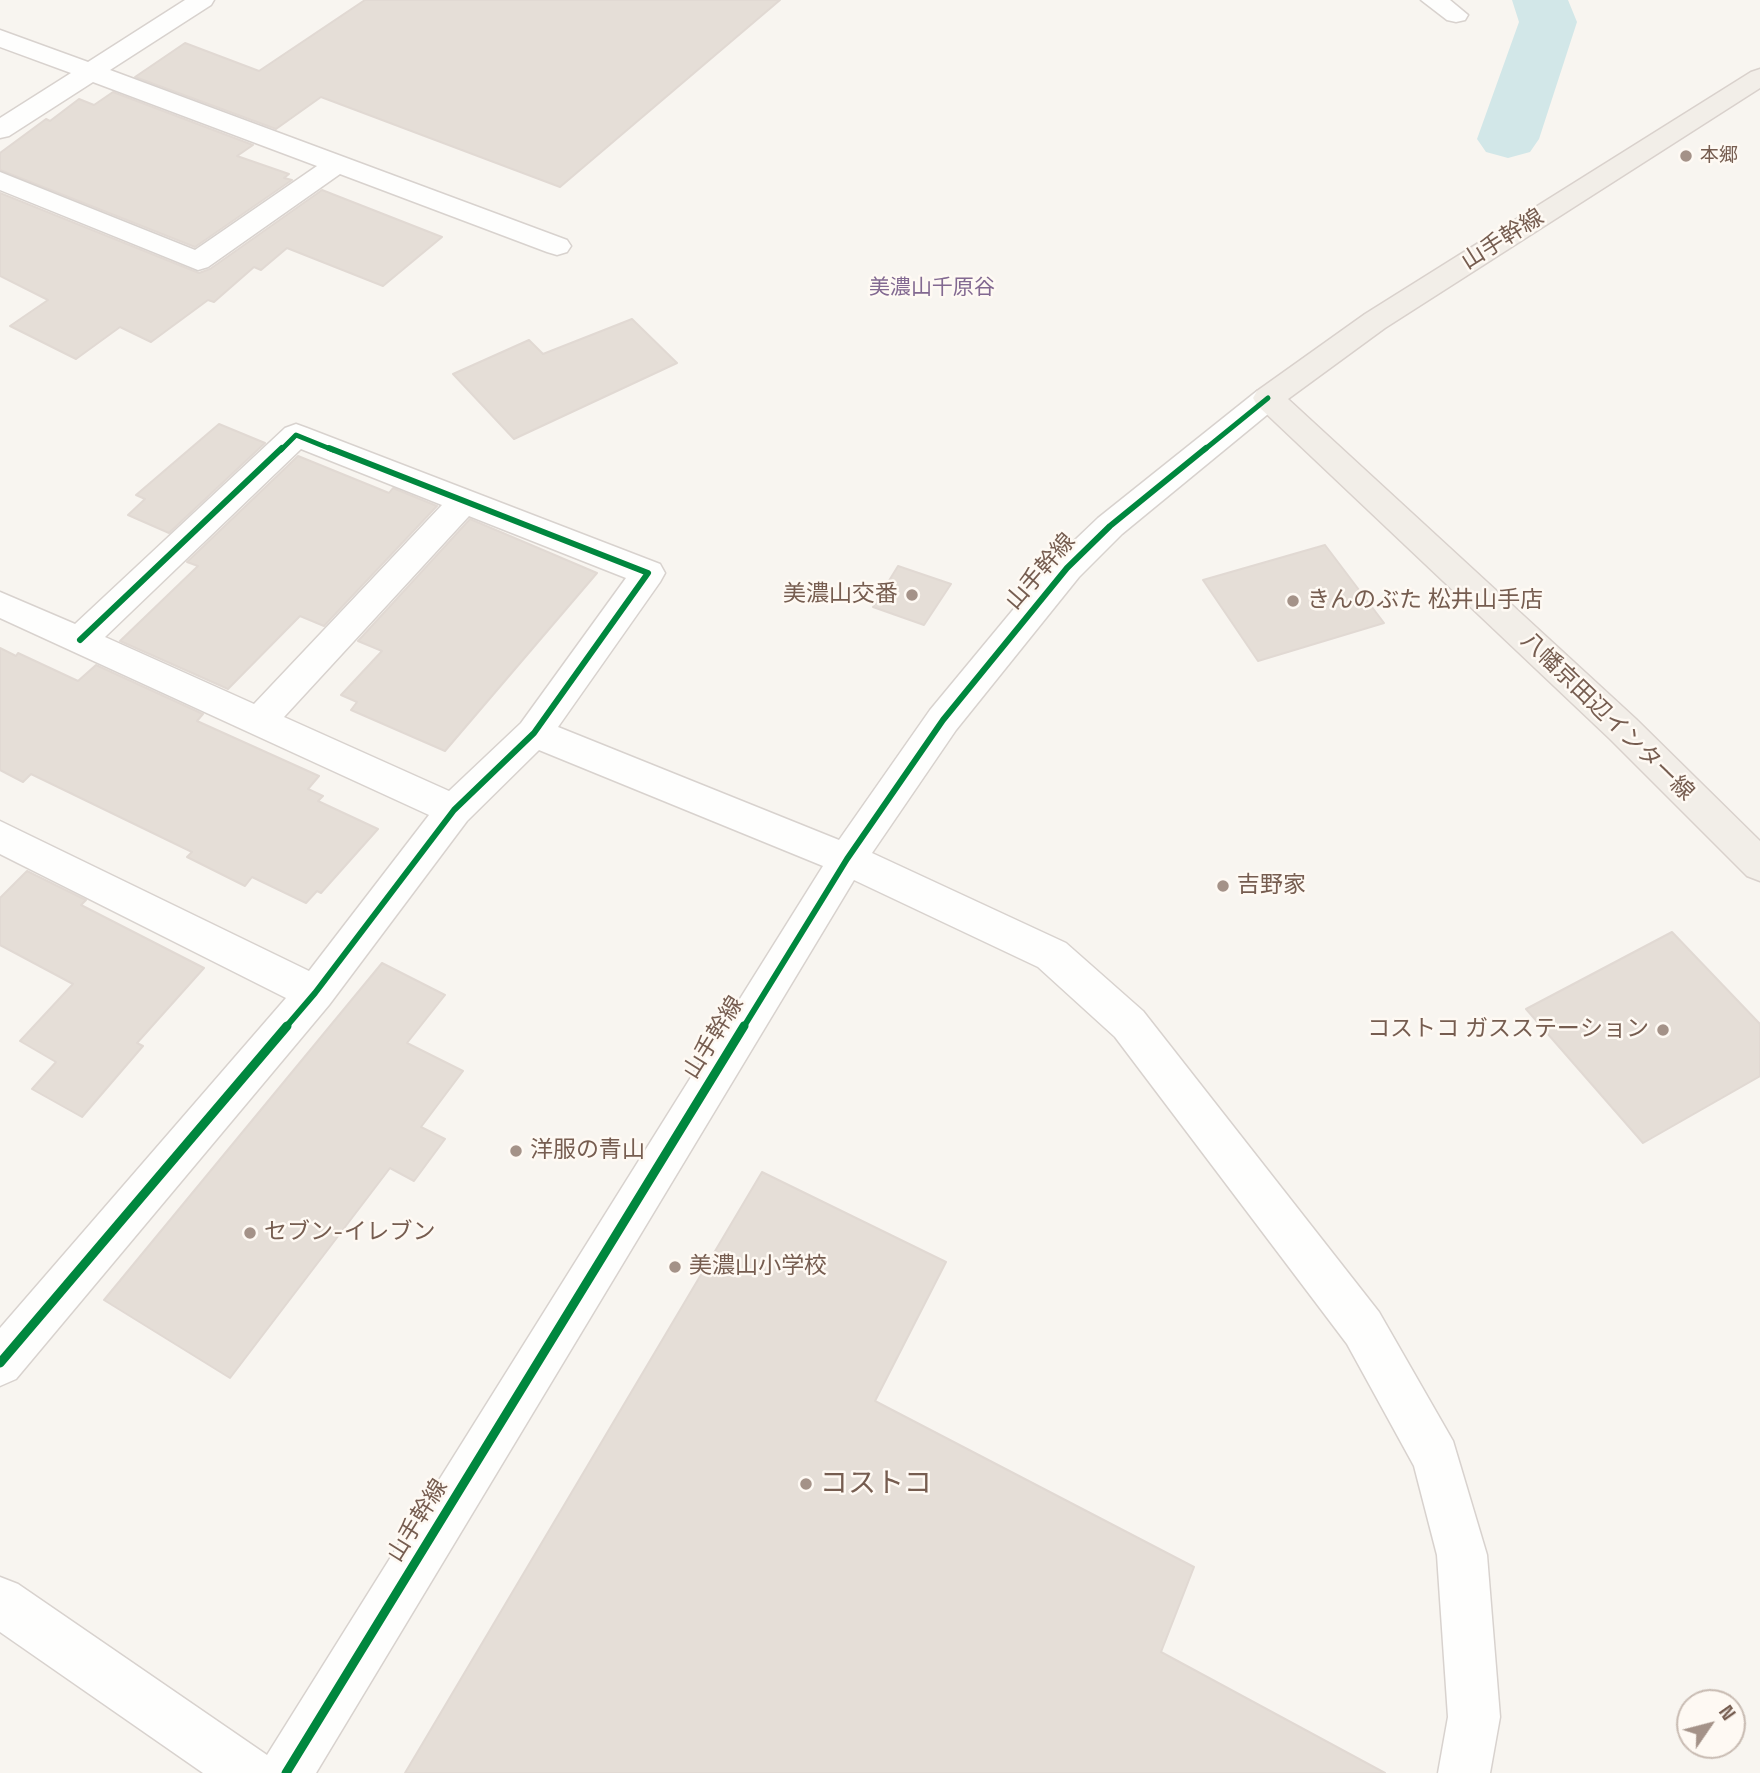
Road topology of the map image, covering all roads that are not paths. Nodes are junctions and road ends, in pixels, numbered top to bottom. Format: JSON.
{"nodes":[{"id":1,"x":202,"y":0,"type":"edge"},
{"id":2,"x":1433,"y":0,"type":"edge"},
{"id":3,"x":1456,"y":15,"type":"dead end"},
{"id":4,"x":0,"y":38,"type":"edge"},
{"id":5,"x":89,"y":73,"type":"junction"},
{"id":6,"x":1760,"y":78,"type":"edge"},
{"id":7,"x":0,"y":130,"type":"edge"},
{"id":8,"x":337,"y":164,"type":"junction"},
{"id":9,"x":0,"y":180,"type":"edge"},
{"id":10,"x":557,"y":246,"type":"dead end"},
{"id":11,"x":1268,"y":398,"type":"junction"},
{"id":12,"x":464,"y":501,"type":"junction"},
{"id":13,"x":0,"y":604,"type":"edge"},
{"id":14,"x":80,"y":640,"type":"junction"},
{"id":15,"x":259,"y":721,"type":"junction"},
{"id":16,"x":534,"y":733,"type":"junction"},
{"id":17,"x":454,"y":810,"type":"junction"},
{"id":18,"x":0,"y":836,"type":"edge"},
{"id":19,"x":847,"y":859,"type":"junction"},
{"id":20,"x":1760,"y":865,"type":"edge"},
{"id":21,"x":315,"y":993,"type":"junction"},
{"id":22,"x":0,"y":1363,"type":"edge"},
{"id":23,"x":6,"y":1617,"type":"edge"},
{"id":24,"x":248,"y":1773,"type":"edge"},
{"id":25,"x":286,"y":1773,"type":"edge"},
{"id":26,"x":1464,"y":1773,"type":"edge"}],
"edges":[{"from":1,"to":5,"type":"street"},
{"from":2,"to":3,"type":"street"},
{"from":4,"to":5,"type":"street"},
{"from":5,"to":7,"type":"street"},
{"from":5,"to":8,"type":"street"},
{"from":6,"to":11,"type":"main road","name":"山手幹線"},
{"from":8,"to":9,"type":"street"},
{"from":8,"to":10,"type":"street"},
{"from":11,"to":19,"type":"street","name":"山手幹線"},
{"from":11,"to":20,"type":"main road","name":"八幡京田辺インター線"},
{"from":12,"to":14,"type":"street"},
{"from":12,"to":15,"type":"street"},
{"from":12,"to":16,"type":"street"},
{"from":13,"to":14,"type":"street"},
{"from":14,"to":15,"type":"street"},
{"from":15,"to":17,"type":"street"},
{"from":16,"to":17,"type":"street"},
{"from":16,"to":19,"type":"street"},
{"from":17,"to":21,"type":"street"},
{"from":18,"to":21,"type":"street"},
{"from":19,"to":25,"type":"street","name":"山手幹線"},
{"from":19,"to":26,"type":"street"},
{"from":21,"to":22,"type":"street"},
{"from":23,"to":24,"type":"street"}]}
